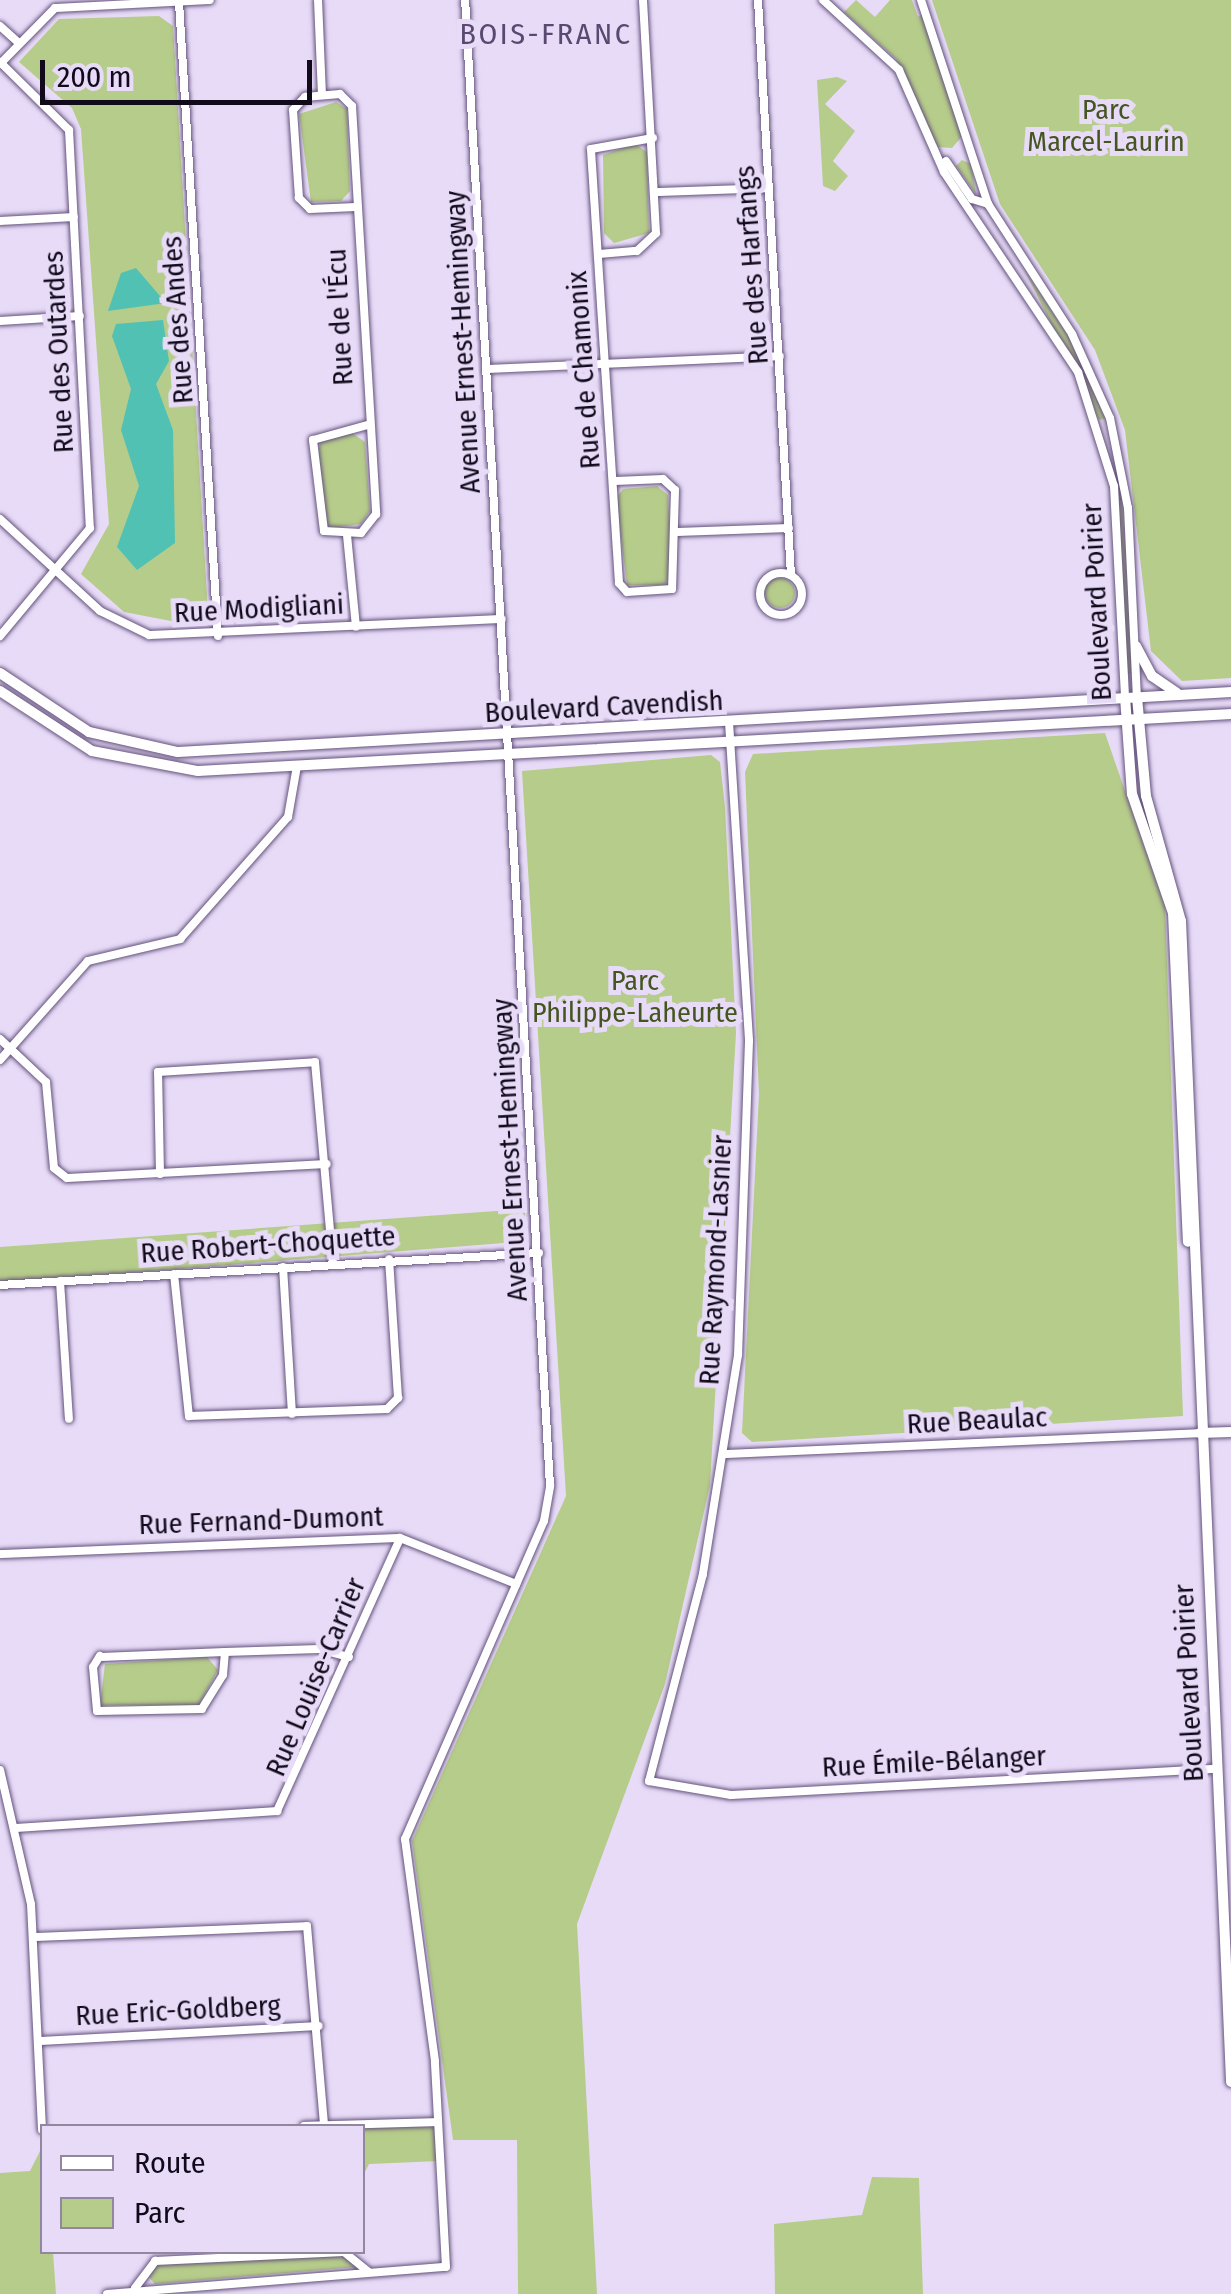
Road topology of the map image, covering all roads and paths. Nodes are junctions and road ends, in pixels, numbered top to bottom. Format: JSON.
{"nodes":[{"id":1,"x":210,"y":0,"type":"edge"},
{"id":2,"x":318,"y":0,"type":"edge"},
{"id":3,"x":465,"y":0,"type":"edge"},
{"id":4,"x":642,"y":0,"type":"edge"},
{"id":5,"x":758,"y":0,"type":"edge"},
{"id":6,"x":823,"y":0,"type":"edge"},
{"id":7,"x":921,"y":0,"type":"edge"},
{"id":8,"x":179,"y":2,"type":"edge"},
{"id":9,"x":74,"y":3,"type":"edge"},
{"id":10,"x":0,"y":26,"type":"edge"},
{"id":11,"x":19,"y":42,"type":"junction"},
{"id":12,"x":0,"y":63,"type":"edge"},
{"id":13,"x":322,"y":95,"type":"junction"},
{"id":14,"x":653,"y":138,"type":"junction"},
{"id":15,"x":946,"y":160,"type":"dead end"},
{"id":16,"x":768,"y":188,"type":"junction"},
{"id":17,"x":656,"y":192,"type":"junction"},
{"id":18,"x":988,"y":204,"type":"junction"},
{"id":19,"x":356,"y":207,"type":"junction"},
{"id":20,"x":74,"y":217,"type":"junction"},
{"id":21,"x":0,"y":221,"type":"edge"},
{"id":22,"x":599,"y":254,"type":"junction"},
{"id":23,"x":80,"y":316,"type":"junction"},
{"id":24,"x":0,"y":322,"type":"edge"},
{"id":25,"x":780,"y":356,"type":"junction"},
{"id":26,"x":606,"y":364,"type":"junction"},
{"id":27,"x":486,"y":369,"type":"junction"},
{"id":28,"x":368,"y":426,"type":"junction"},
{"id":29,"x":615,"y":482,"type":"junction"},
{"id":30,"x":0,"y":519,"type":"edge"},
{"id":31,"x":789,"y":528,"type":"junction"},
{"id":32,"x":677,"y":532,"type":"junction"},
{"id":33,"x":347,"y":535,"type":"junction"},
{"id":34,"x":58,"y":572,"type":"junction"},
{"id":35,"x":792,"y":575,"type":"junction"},
{"id":36,"x":502,"y":619,"type":"junction"},
{"id":37,"x":356,"y":627,"type":"junction"},
{"id":38,"x":0,"y":636,"type":"edge"},
{"id":39,"x":218,"y":636,"type":"junction"},
{"id":40,"x":1136,"y":646,"type":"junction"},
{"id":41,"x":0,"y":672,"type":"edge"},
{"id":42,"x":0,"y":691,"type":"edge"},
{"id":43,"x":1231,"y":692,"type":"edge"},
{"id":44,"x":1180,"y":694,"type":"junction"},
{"id":45,"x":1131,"y":697,"type":"junction"},
{"id":46,"x":925,"y":708,"type":"junction"},
{"id":47,"x":1231,"y":714,"type":"edge"},
{"id":48,"x":1132,"y":715,"type":"junction"},
{"id":49,"x":730,"y":722,"type":"junction"},
{"id":50,"x":926,"y":726,"type":"junction"},
{"id":51,"x":509,"y":736,"type":"junction"},
{"id":52,"x":731,"y":740,"type":"junction"},
{"id":53,"x":510,"y":752,"type":"junction"},
{"id":54,"x":296,"y":766,"type":"junction"},
{"id":55,"x":0,"y":1039,"type":"edge"},
{"id":56,"x":11,"y":1048,"type":"junction"},
{"id":57,"x":0,"y":1060,"type":"edge"},
{"id":58,"x":327,"y":1164,"type":"junction"},
{"id":59,"x":160,"y":1174,"type":"junction"},
{"id":60,"x":539,"y":1253,"type":"junction"},
{"id":61,"x":390,"y":1260,"type":"junction"},
{"id":62,"x":334,"y":1263,"type":"junction"},
{"id":63,"x":283,"y":1266,"type":"junction"},
{"id":64,"x":174,"y":1274,"type":"junction"},
{"id":65,"x":60,"y":1281,"type":"junction"},
{"id":66,"x":0,"y":1285,"type":"edge"},
{"id":67,"x":292,"y":1414,"type":"junction"},
{"id":68,"x":70,"y":1419,"type":"dead end"},
{"id":69,"x":1231,"y":1432,"type":"edge"},
{"id":70,"x":1200,"y":1433,"type":"junction"},
{"id":71,"x":725,"y":1454,"type":"junction"},
{"id":72,"x":400,"y":1538,"type":"junction"},
{"id":73,"x":0,"y":1554,"type":"edge"},
{"id":74,"x":516,"y":1584,"type":"junction"},
{"id":75,"x":225,"y":1652,"type":"junction"},
{"id":76,"x":350,"y":1657,"type":"junction"},
{"id":77,"x":1216,"y":1769,"type":"junction"},
{"id":78,"x":0,"y":1770,"type":"edge"},
{"id":79,"x":656,"y":1786,"type":"joint"},
{"id":80,"x":16,"y":1828,"type":"junction"},
{"id":81,"x":34,"y":1938,"type":"junction"},
{"id":82,"x":319,"y":2026,"type":"junction"},
{"id":83,"x":40,"y":2041,"type":"junction"},
{"id":84,"x":1231,"y":2082,"type":"edge"},
{"id":85,"x":436,"y":2122,"type":"junction"},
{"id":86,"x":42,"y":2124,"type":"edge"},
{"id":87,"x":324,"y":2124,"type":"edge"},
{"id":88,"x":365,"y":2125,"type":"edge"},
{"id":89,"x":302,"y":2254,"type":"edge"},
{"id":90,"x":347,"y":2254,"type":"edge"},
{"id":91,"x":370,"y":2272,"type":"junction"},
{"id":92,"x":135,"y":2288,"type":"junction"},
{"id":93,"x":107,"y":2294,"type":"edge"}],
"edges":[{"from":1,"to":8,"type":"street"},
{"from":2,"to":13,"type":"street"},
{"from":3,"to":27,"type":"street","name":"Avenue Ernest-Hemingway"},
{"from":4,"to":14,"type":"street","name":"Rue de Chamonix"},
{"from":5,"to":16,"type":"street","name":"Rue des Harfangs"},
{"from":6,"to":45,"type":"street","name":"Boulevard Poirier"},
{"from":7,"to":18,"type":"street","name":"Boulevard Poirier"},
{"from":8,"to":9,"type":"street"},
{"from":8,"to":39,"type":"street","name":"Rue des Andes"},
{"from":9,"to":11,"type":"street"},
{"from":10,"to":11,"type":"street"},
{"from":11,"to":12,"type":"street"},
{"from":12,"to":20,"type":"street","name":"Rue des Outardes"},
{"from":13,"to":19,"type":"street","name":"Rue de l'Écu"},
{"from":13,"to":19,"type":"street","name":"Rue de l'Écu"},
{"from":14,"to":17,"type":"street","name":"Rue de Chamonix"},
{"from":14,"to":22,"type":"street","name":"Rue de Chamonix"},
{"from":15,"to":18,"type":"street","name":"Boulevard Poirier"},
{"from":16,"to":17,"type":"street"},
{"from":16,"to":25,"type":"street","name":"Rue des Harfangs"},
{"from":17,"to":22,"type":"street","name":"Rue de Chamonix"},
{"from":18,"to":40,"type":"street","name":"Boulevard Poirier"},
{"from":19,"to":28,"type":"street","name":"Rue de l'Écu"},
{"from":20,"to":21,"type":"street"},
{"from":20,"to":23,"type":"street","name":"Rue des Outardes"},
{"from":22,"to":26,"type":"street","name":"Rue de Chamonix"},
{"from":23,"to":24,"type":"street"},
{"from":23,"to":34,"type":"street","name":"Rue des Outardes"},
{"from":25,"to":26,"type":"street"},
{"from":25,"to":31,"type":"street","name":"Rue des Harfangs"},
{"from":26,"to":27,"type":"street"},
{"from":26,"to":29,"type":"street","name":"Rue de Chamonix"},
{"from":27,"to":36,"type":"street","name":"Avenue Ernest-Hemingway"},
{"from":28,"to":33,"type":"street","name":"Rue de l'Écu"},
{"from":28,"to":33,"type":"street"},
{"from":29,"to":32,"type":"street","name":"Rue de Chamonix"},
{"from":29,"to":32,"type":"street","name":"Rue de Chamonix"},
{"from":30,"to":34,"type":"street","name":"Rue Modigliani"},
{"from":31,"to":32,"type":"street"},
{"from":31,"to":35,"type":"street","name":"Rue des Harfangs"},
{"from":33,"to":37,"type":"street"},
{"from":34,"to":38,"type":"street","name":"Rue des Outardes"},
{"from":34,"to":39,"type":"street","name":"Rue Modigliani"},
{"from":35,"to":35,"type":"street","name":"Rue des Harfangs"},
{"from":36,"to":37,"type":"street","name":"Rue Modigliani"},
{"from":36,"to":51,"type":"street","name":"Avenue Ernest-Hemingway"},
{"from":37,"to":39,"type":"street","name":"Rue Modigliani"},
{"from":40,"to":44,"type":"main road"},
{"from":40,"to":45,"type":"street","name":"Boulevard Poirier"},
{"from":41,"to":51,"type":"main road","name":"Boulevard Cavendish"},
{"from":42,"to":54,"type":"main road","name":"Boulevard Cavendish"},
{"from":43,"to":44,"type":"main road","name":"Boulevard Cavendish"},
{"from":44,"to":45,"type":"main road","name":"Boulevard Cavendish"},
{"from":45,"to":46,"type":"main road","name":"Boulevard Cavendish"},
{"from":45,"to":48,"type":"main road","name":"Boulevard Poirier"},
{"from":46,"to":49,"type":"main road","name":"Boulevard Cavendish"},
{"from":46,"to":50,"type":"main road"},
{"from":47,"to":48,"type":"main road","name":"Boulevard Cavendish"},
{"from":48,"to":50,"type":"main road","name":"Boulevard Cavendish"},
{"from":48,"to":70,"type":"main road","name":"Boulevard Poirier"},
{"from":49,"to":51,"type":"main road","name":"Boulevard Cavendish"},
{"from":49,"to":52,"type":"street","name":"Rue Raymond-Lasnier"},
{"from":50,"to":52,"type":"main road","name":"Boulevard Cavendish"},
{"from":51,"to":53,"type":"street","name":"Avenue Ernest-Hemingway"},
{"from":52,"to":53,"type":"main road","name":"Boulevard Cavendish"},
{"from":52,"to":71,"type":"street","name":"Rue Raymond-Lasnier"},
{"from":53,"to":54,"type":"main road","name":"Boulevard Cavendish"},
{"from":53,"to":60,"type":"street","name":"Avenue Ernest-Hemingway"},
{"from":54,"to":56,"type":"street"},
{"from":55,"to":56,"type":"street"},
{"from":56,"to":57,"type":"street"},
{"from":56,"to":59,"type":"street"},
{"from":58,"to":59,"type":"street"},
{"from":58,"to":59,"type":"street"},
{"from":58,"to":62,"type":"street"},
{"from":60,"to":61,"type":"street","name":"Rue Robert-Choquette"},
{"from":60,"to":74,"type":"street","name":"Avenue Ernest-Hemingway"},
{"from":61,"to":62,"type":"street","name":"Rue Robert-Choquette"},
{"from":61,"to":67,"type":"street"},
{"from":62,"to":63,"type":"street","name":"Rue Robert-Choquette"},
{"from":63,"to":64,"type":"street","name":"Rue Robert-Choquette"},
{"from":63,"to":67,"type":"street"},
{"from":64,"to":65,"type":"street","name":"Rue Robert-Choquette"},
{"from":64,"to":67,"type":"street"},
{"from":65,"to":66,"type":"street","name":"Rue Robert-Choquette"},
{"from":65,"to":68,"type":"street"},
{"from":69,"to":70,"type":"main road","name":"Rue Beaulac"},
{"from":70,"to":71,"type":"street","name":"Rue Beaulac"},
{"from":70,"to":77,"type":"main road","name":"Boulevard Poirier"},
{"from":71,"to":79,"type":"street","name":"Rue Raymond-Lasnier"},
{"from":72,"to":73,"type":"street","name":"Rue Fernand-Dumont"},
{"from":72,"to":74,"type":"street","name":"Rue Fernand-Dumont"},
{"from":72,"to":76,"type":"street","name":"Rue Louise-Carrier"},
{"from":74,"to":85,"type":"street","name":"Avenue Ernest-Hemingway"},
{"from":75,"to":75,"type":"street"},
{"from":75,"to":76,"type":"street"},
{"from":76,"to":80,"type":"street","name":"Rue Louise-Carrier"},
{"from":77,"to":79,"type":"street","name":"Rue Émile-Bélanger"},
{"from":77,"to":84,"type":"main road","name":"Boulevard Poirier"},
{"from":78,"to":80,"type":"street"},
{"from":80,"to":81,"type":"street"},
{"from":81,"to":82,"type":"street"},
{"from":81,"to":83,"type":"street"},
{"from":82,"to":83,"type":"street","name":"Rue Eric-Goldberg"},
{"from":82,"to":87,"type":"street"},
{"from":83,"to":86,"type":"street"},
{"from":85,"to":88,"type":"street"},
{"from":85,"to":91,"type":"street","name":"Avenue Ernest-Hemingway"},
{"from":89,"to":92,"type":"street"},
{"from":90,"to":91,"type":"street"},
{"from":91,"to":92,"type":"street"},
{"from":92,"to":93,"type":"street"}]}
